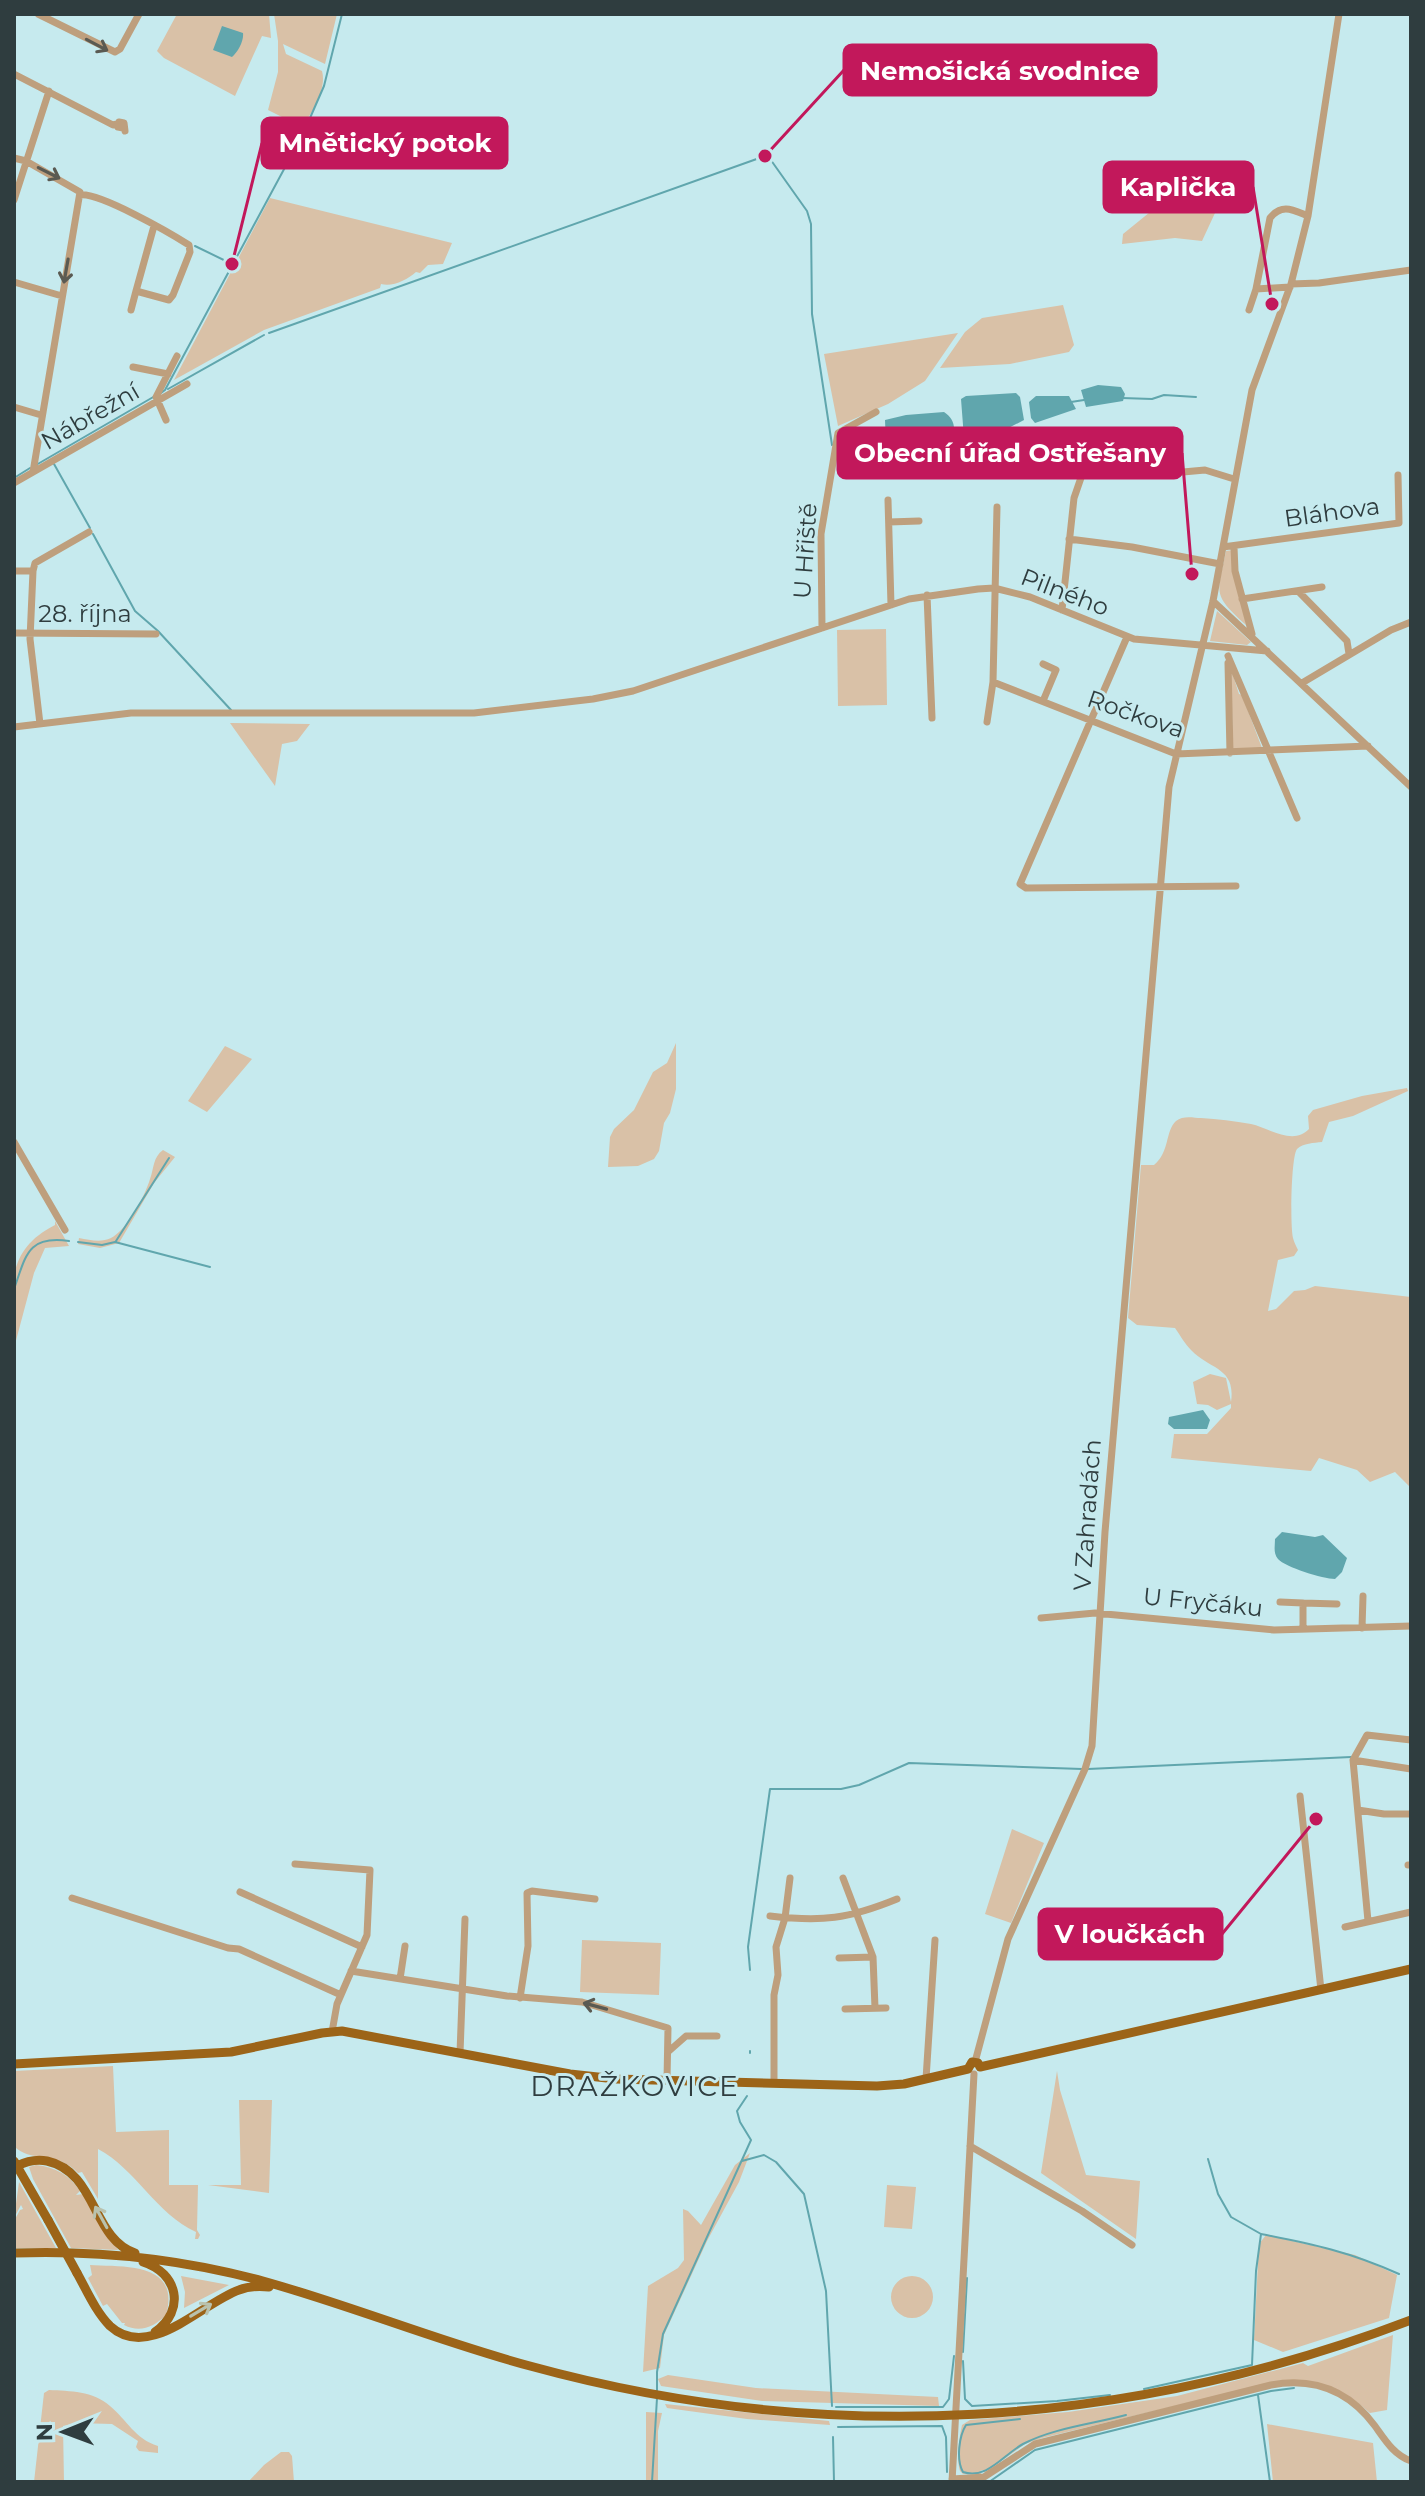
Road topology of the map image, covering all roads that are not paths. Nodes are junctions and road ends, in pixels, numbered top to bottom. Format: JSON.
{"nodes":[{"id":1,"x":38,"y":14,"type":"edge"},
{"id":2,"x":139,"y":14,"type":"edge"},
{"id":3,"x":1339,"y":14,"type":"edge"},
{"id":4,"x":14,"y":74,"type":"edge"},
{"id":5,"x":49,"y":91,"type":"junction"},
{"id":6,"x":122,"y":128,"type":"dead end"},
{"id":7,"x":14,"y":158,"type":"edge"},
{"id":8,"x":26,"y":161,"type":"junction"},
{"id":9,"x":80,"y":195,"type":"junction"},
{"id":10,"x":14,"y":200,"type":"edge"},
{"id":11,"x":1308,"y":216,"type":"junction"},
{"id":12,"x":154,"y":226,"type":"junction"},
{"id":13,"x":1411,"y":270,"type":"edge"},
{"id":14,"x":14,"y":282,"type":"edge"},
{"id":15,"x":1291,"y":285,"type":"junction"},
{"id":16,"x":1256,"y":289,"type":"junction"},
{"id":17,"x":136,"y":291,"type":"junction"},
{"id":18,"x":62,"y":296,"type":"junction"},
{"id":19,"x":131,"y":310,"type":"dead end"},
{"id":20,"x":1249,"y":310,"type":"dead end"},
{"id":21,"x":177,"y":356,"type":"dead end"},
{"id":22,"x":133,"y":367,"type":"dead end"},
{"id":23,"x":168,"y":374,"type":"junction"},
{"id":24,"x":187,"y":384,"type":"dead end"},
{"id":25,"x":156,"y":401,"type":"junction"},
{"id":26,"x":14,"y":407,"type":"edge"},
{"id":27,"x":876,"y":412,"type":"dead end"},
{"id":28,"x":41,"y":415,"type":"junction"},
{"id":29,"x":166,"y":420,"type":"dead end"},
{"id":30,"x":33,"y":469,"type":"junction"},
{"id":31,"x":833,"y":471,"type":"junction"},
{"id":32,"x":1398,"y":475,"type":"dead end"},
{"id":33,"x":842,"y":478,"type":"dead end"},
{"id":34,"x":1234,"y":479,"type":"junction"},
{"id":35,"x":14,"y":483,"type":"edge"},
{"id":36,"x":888,"y":500,"type":"dead end"},
{"id":37,"x":997,"y":507,"type":"dead end"},
{"id":38,"x":919,"y":521,"type":"dead end"},
{"id":39,"x":889,"y":522,"type":"junction"},
{"id":40,"x":89,"y":532,"type":"dead end"},
{"id":41,"x":1069,"y":539,"type":"junction"},
{"id":42,"x":1223,"y":547,"type":"junction"},
{"id":43,"x":1234,"y":547,"type":"junction"},
{"id":44,"x":1220,"y":564,"type":"junction"},
{"id":45,"x":14,"y":571,"type":"edge"},
{"id":46,"x":33,"y":571,"type":"junction"},
{"id":47,"x":1322,"y":587,"type":"dead end"},
{"id":48,"x":994,"y":588,"type":"junction"},
{"id":49,"x":1298,"y":591,"type":"junction"},
{"id":50,"x":927,"y":595,"type":"junction"},
{"id":51,"x":1242,"y":599,"type":"junction"},
{"id":52,"x":1213,"y":601,"type":"junction"},
{"id":53,"x":891,"y":605,"type":"junction"},
{"id":54,"x":1062,"y":610,"type":"junction"},
{"id":55,"x":1411,"y":622,"type":"edge"},
{"id":56,"x":822,"y":628,"type":"junction"},
{"id":57,"x":14,"y":633,"type":"edge"},
{"id":58,"x":31,"y":633,"type":"junction"},
{"id":59,"x":156,"y":634,"type":"dead end"},
{"id":60,"x":1127,"y":637,"type":"junction"},
{"id":61,"x":1252,"y":637,"type":"junction"},
{"id":62,"x":1202,"y":646,"type":"junction"},
{"id":63,"x":1267,"y":651,"type":"junction"},
{"id":64,"x":1228,"y":652,"type":"junction"},
{"id":65,"x":1349,"y":654,"type":"junction"},
{"id":66,"x":1043,"y":664,"type":"dead end"},
{"id":67,"x":993,"y":682,"type":"junction"},
{"id":68,"x":1302,"y":683,"type":"junction"},
{"id":69,"x":1043,"y":701,"type":"junction"},
{"id":70,"x":932,"y":718,"type":"dead end"},
{"id":71,"x":1091,"y":721,"type":"junction"},
{"id":72,"x":987,"y":722,"type":"dead end"},
{"id":73,"x":40,"y":724,"type":"junction"},
{"id":74,"x":14,"y":727,"type":"edge"},
{"id":75,"x":1368,"y":746,"type":"junction"},
{"id":76,"x":1268,"y":750,"type":"junction"},
{"id":77,"x":1230,"y":753,"type":"junction"},
{"id":78,"x":1176,"y":754,"type":"junction"},
{"id":79,"x":1411,"y":774,"type":"edge"},
{"id":80,"x":1400,"y":777,"type":"junction"},
{"id":81,"x":1411,"y":787,"type":"edge"},
{"id":82,"x":1297,"y":818,"type":"dead end"},
{"id":83,"x":1236,"y":886,"type":"dead end"},
{"id":84,"x":1161,"y":887,"type":"junction"},
{"id":85,"x":14,"y":1142,"type":"edge"},
{"id":86,"x":65,"y":1230,"type":"dead end"},
{"id":87,"x":1363,"y":1596,"type":"dead end"},
{"id":88,"x":1280,"y":1602,"type":"dead end"},
{"id":89,"x":1303,"y":1603,"type":"junction"},
{"id":90,"x":1337,"y":1604,"type":"dead end"},
{"id":91,"x":1100,"y":1613,"type":"junction"},
{"id":92,"x":1041,"y":1618,"type":"dead end"},
{"id":93,"x":1411,"y":1626,"type":"edge"},
{"id":94,"x":1362,"y":1628,"type":"junction"},
{"id":95,"x":1303,"y":1629,"type":"junction"},
{"id":96,"x":1411,"y":1740,"type":"edge"},
{"id":97,"x":1353,"y":1760,"type":"junction"},
{"id":98,"x":1411,"y":1769,"type":"edge"},
{"id":99,"x":1300,"y":1796,"type":"dead end"},
{"id":100,"x":1358,"y":1810,"type":"junction"},
{"id":101,"x":1411,"y":1814,"type":"edge"},
{"id":102,"x":295,"y":1864,"type":"dead end"},
{"id":103,"x":790,"y":1878,"type":"dead end"},
{"id":104,"x":843,"y":1878,"type":"dead end"},
{"id":105,"x":240,"y":1892,"type":"dead end"},
{"id":106,"x":72,"y":1898,"type":"dead end"},
{"id":107,"x":595,"y":1899,"type":"dead end"},
{"id":108,"x":897,"y":1899,"type":"dead end"},
{"id":109,"x":1411,"y":1912,"type":"edge"},
{"id":110,"x":855,"y":1915,"type":"junction"},
{"id":111,"x":770,"y":1916,"type":"dead end"},
{"id":112,"x":785,"y":1918,"type":"junction"},
{"id":113,"x":465,"y":1919,"type":"dead end"},
{"id":114,"x":1368,"y":1921,"type":"junction"},
{"id":115,"x":1345,"y":1927,"type":"dead end"},
{"id":116,"x":935,"y":1940,"type":"dead end"},
{"id":117,"x":405,"y":1946,"type":"dead end"},
{"id":118,"x":362,"y":1947,"type":"junction"},
{"id":119,"x":873,"y":1957,"type":"junction"},
{"id":120,"x":839,"y":1958,"type":"dead end"},
{"id":121,"x":1411,"y":1969,"type":"edge"},
{"id":122,"x":351,"y":1971,"type":"junction"},
{"id":123,"x":400,"y":1979,"type":"junction"},
{"id":124,"x":463,"y":1990,"type":"junction"},
{"id":125,"x":1321,"y":1990,"type":"junction"},
{"id":126,"x":341,"y":1995,"type":"junction"},
{"id":127,"x":520,"y":1998,"type":"junction"},
{"id":128,"x":875,"y":2008,"type":"junction"},
{"id":129,"x":886,"y":2008,"type":"dead end"},
{"id":130,"x":845,"y":2009,"type":"dead end"},
{"id":131,"x":332,"y":2032,"type":"junction"},
{"id":132,"x":717,"y":2036,"type":"dead end"},
{"id":133,"x":669,"y":2051,"type":"junction"},
{"id":134,"x":460,"y":2053,"type":"junction"},
{"id":135,"x":14,"y":2064,"type":"edge"},
{"id":136,"x":974,"y":2068,"type":"junction"},
{"id":137,"x":926,"y":2079,"type":"junction"},
{"id":138,"x":667,"y":2080,"type":"junction"},
{"id":139,"x":774,"y":2083,"type":"junction"},
{"id":140,"x":970,"y":2146,"type":"junction"},
{"id":141,"x":16,"y":2163,"type":"edge"},
{"id":142,"x":1132,"y":2245,"type":"dead end"},
{"id":143,"x":14,"y":2253,"type":"edge"},
{"id":144,"x":120,"y":2255,"type":"junction"},
{"id":145,"x":162,"y":2260,"type":"junction"},
{"id":146,"x":291,"y":2290,"type":"junction"},
{"id":147,"x":1411,"y":2320,"type":"edge"},
{"id":148,"x":141,"y":2337,"type":"junction"},
{"id":149,"x":956,"y":2415,"type":"junction"},
{"id":150,"x":1411,"y":2461,"type":"edge"},
{"id":151,"x":952,"y":2481,"type":"edge"}],
"edges":[{"from":1,"to":2,"type":"street","one_way":true},
{"from":3,"to":11,"type":"street","name":"V Zahradách"},
{"from":4,"to":5,"type":"street"},
{"from":5,"to":6,"type":"street"},
{"from":5,"to":8,"type":"street"},
{"from":7,"to":8,"type":"street"},
{"from":8,"to":9,"type":"street","one_way":true},
{"from":8,"to":10,"type":"street"},
{"from":9,"to":12,"type":"street"},
{"from":9,"to":18,"type":"street","one_way":true},
{"from":11,"to":15,"type":"street","name":"V Zahradách"},
{"from":11,"to":16,"type":"street"},
{"from":12,"to":17,"type":"street"},
{"from":12,"to":17,"type":"street"},
{"from":13,"to":15,"type":"street"},
{"from":14,"to":18,"type":"street"},
{"from":15,"to":16,"type":"street"},
{"from":15,"to":34,"type":"street","name":"V Zahradách"},
{"from":16,"to":20,"type":"street"},
{"from":17,"to":19,"type":"street"},
{"from":18,"to":28,"type":"street"},
{"from":21,"to":23,"type":"street"},
{"from":22,"to":23,"type":"street"},
{"from":23,"to":25,"type":"street"},
{"from":24,"to":25,"type":"street","name":"Nábřežní"},
{"from":25,"to":29,"type":"street"},
{"from":25,"to":30,"type":"street","name":"Nábřežní"},
{"from":26,"to":28,"type":"street"},
{"from":27,"to":31,"type":"street"},
{"from":28,"to":30,"type":"street"},
{"from":30,"to":35,"type":"street","name":"Nábřežní"},
{"from":31,"to":33,"type":"street","name":"U Hřiště"},
{"from":31,"to":56,"type":"street","name":"U Hřiště"},
{"from":32,"to":43,"type":"street","name":"Bláhova"},
{"from":34,"to":41,"type":"street"},
{"from":34,"to":42,"type":"street","name":"V Zahradách"},
{"from":36,"to":39,"type":"street"},
{"from":37,"to":48,"type":"street"},
{"from":38,"to":39,"type":"street"},
{"from":39,"to":53,"type":"street"},
{"from":40,"to":46,"type":"street"},
{"from":41,"to":44,"type":"street"},
{"from":41,"to":54,"type":"street"},
{"from":42,"to":43,"type":"street","name":"Bláhova"},
{"from":42,"to":44,"type":"street","name":"V Zahradách"},
{"from":43,"to":51,"type":"street"},
{"from":44,"to":52,"type":"street","name":"V Zahradách"},
{"from":45,"to":46,"type":"street"},
{"from":46,"to":58,"type":"street"},
{"from":47,"to":49,"type":"street"},
{"from":48,"to":50,"type":"street","name":"Pilného"},
{"from":48,"to":54,"type":"street","name":"Pilného"},
{"from":48,"to":67,"type":"street"},
{"from":49,"to":51,"type":"street"},
{"from":49,"to":65,"type":"street"},
{"from":50,"to":53,"type":"street","name":"Pilného"},
{"from":50,"to":70,"type":"street"},
{"from":51,"to":61,"type":"street"},
{"from":52,"to":61,"type":"street"},
{"from":52,"to":62,"type":"street","name":"V Zahradách"},
{"from":53,"to":56,"type":"street","name":"Pilného"},
{"from":54,"to":60,"type":"street","name":"Pilného"},
{"from":55,"to":65,"type":"street"},
{"from":56,"to":73,"type":"street","name":"Pilného"},
{"from":57,"to":58,"type":"street","name":"28. října"},
{"from":58,"to":59,"type":"street","name":"28. října"},
{"from":58,"to":73,"type":"street"},
{"from":60,"to":62,"type":"street","name":"Pilného"},
{"from":60,"to":71,"type":"street"},
{"from":61,"to":63,"type":"street"},
{"from":62,"to":64,"type":"street","name":"Pilného"},
{"from":62,"to":78,"type":"street","name":"V Zahradách"},
{"from":63,"to":64,"type":"street","name":"Pilného"},
{"from":63,"to":68,"type":"street"},
{"from":64,"to":76,"type":"street"},
{"from":64,"to":77,"type":"street"},
{"from":65,"to":68,"type":"street"},
{"from":66,"to":69,"type":"street"},
{"from":67,"to":69,"type":"street","name":"Ročkova"},
{"from":67,"to":72,"type":"street"},
{"from":68,"to":75,"type":"street"},
{"from":69,"to":71,"type":"street","name":"Ročkova"},
{"from":71,"to":78,"type":"street","name":"Ročkova"},
{"from":71,"to":84,"type":"street"},
{"from":73,"to":74,"type":"street","name":"Pilného"},
{"from":75,"to":76,"type":"street","name":"Ročkova"},
{"from":75,"to":80,"type":"street"},
{"from":76,"to":77,"type":"street","name":"Ročkova"},
{"from":76,"to":82,"type":"street"},
{"from":77,"to":78,"type":"street","name":"Ročkova"},
{"from":78,"to":84,"type":"street","name":"V Zahradách"},
{"from":79,"to":80,"type":"street"},
{"from":80,"to":81,"type":"street"},
{"from":83,"to":84,"type":"street"},
{"from":84,"to":91,"type":"street","name":"V Zahradách"},
{"from":85,"to":86,"type":"street"},
{"from":87,"to":94,"type":"street"},
{"from":88,"to":89,"type":"street","name":"U Fryčáku"},
{"from":89,"to":90,"type":"street","name":"U Fryčáku"},
{"from":89,"to":95,"type":"street"},
{"from":91,"to":92,"type":"street","name":"U Fryčáku"},
{"from":91,"to":95,"type":"street","name":"U Fryčáku"},
{"from":91,"to":136,"type":"street","name":"V Zahradách"},
{"from":93,"to":94,"type":"street","name":"U Fryčáku"},
{"from":94,"to":95,"type":"street","name":"U Fryčáku"},
{"from":96,"to":97,"type":"street"},
{"from":97,"to":98,"type":"street"},
{"from":97,"to":100,"type":"street"},
{"from":99,"to":125,"type":"street"},
{"from":100,"to":101,"type":"street"},
{"from":100,"to":114,"type":"street"},
{"from":102,"to":118,"type":"street"},
{"from":103,"to":112,"type":"street"},
{"from":104,"to":110,"type":"street"},
{"from":105,"to":118,"type":"street"},
{"from":106,"to":126,"type":"street"},
{"from":107,"to":127,"type":"street"},
{"from":108,"to":110,"type":"street"},
{"from":109,"to":114,"type":"street"},
{"from":110,"to":112,"type":"street"},
{"from":110,"to":119,"type":"street"},
{"from":111,"to":112,"type":"street"},
{"from":112,"to":139,"type":"street"},
{"from":113,"to":124,"type":"street"},
{"from":114,"to":115,"type":"street"},
{"from":116,"to":137,"type":"street"},
{"from":117,"to":123,"type":"street"},
{"from":118,"to":122,"type":"street"},
{"from":119,"to":120,"type":"street"},
{"from":119,"to":128,"type":"street"},
{"from":121,"to":125,"type":"main road"},
{"from":122,"to":123,"type":"street"},
{"from":122,"to":126,"type":"street"},
{"from":123,"to":124,"type":"street"},
{"from":124,"to":127,"type":"street"},
{"from":124,"to":134,"type":"street"},
{"from":125,"to":136,"type":"main road"},
{"from":126,"to":131,"type":"street"},
{"from":133,"to":127,"type":"street","one_way":true},
{"from":128,"to":129,"type":"street"},
{"from":128,"to":130,"type":"street"},
{"from":131,"to":134,"type":"main road"},
{"from":131,"to":135,"type":"main road"},
{"from":132,"to":133,"type":"street"},
{"from":133,"to":138,"type":"street"},
{"from":134,"to":138,"type":"main road"},
{"from":136,"to":137,"type":"main road"},
{"from":136,"to":140,"type":"street","name":"V Zahradách"},
{"from":137,"to":139,"type":"main road"},
{"from":138,"to":139,"type":"main road"},
{"from":140,"to":142,"type":"street"},
{"from":140,"to":149,"type":"street","name":"V Zahradách"},
{"from":145,"to":141,"type":"main road","one_way":true},
{"from":141,"to":148,"type":"main road","bridge":true},
{"from":143,"to":144,"type":"main road"},
{"from":144,"to":145,"type":"main road"},
{"from":144,"to":148,"type":"main road"},
{"from":145,"to":146,"type":"main road"},
{"from":148,"to":146,"type":"main road","one_way":true},
{"from":146,"to":149,"type":"main road"},
{"from":147,"to":149,"type":"main road"},
{"from":149,"to":151,"type":"street","name":"V Zahradách"},
{"from":150,"to":151,"type":"street"}]}
